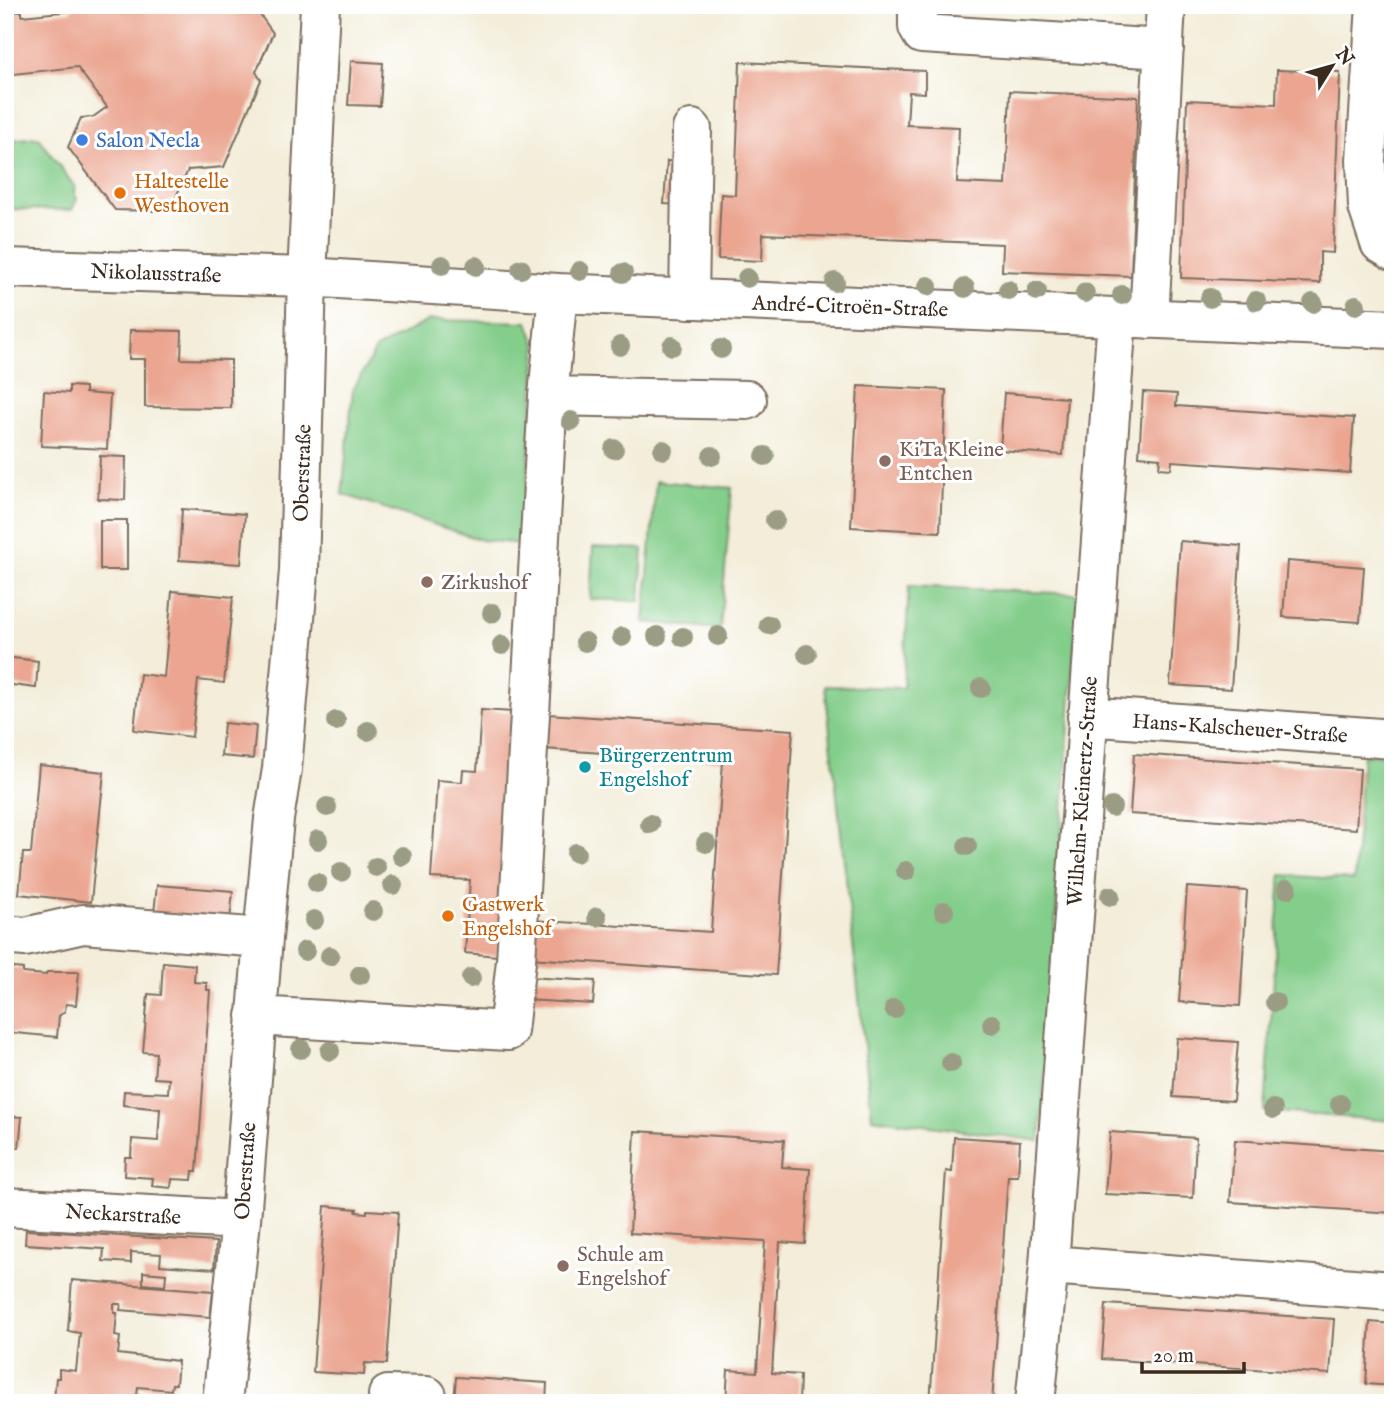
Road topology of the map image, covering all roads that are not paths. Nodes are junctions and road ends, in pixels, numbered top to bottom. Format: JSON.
{"nodes":[{"id":1,"x":320,"y":5,"type":"edge"},
{"id":2,"x":918,"y":5,"type":"edge"},
{"id":3,"x":1166,"y":5,"type":"edge"},
{"id":4,"x":1376,"y":5,"type":"edge"},
{"id":5,"x":1164,"y":49,"type":"junction"},
{"id":6,"x":692,"y":129,"type":"dead end"},
{"id":7,"x":1393,"y":251,"type":"edge"},
{"id":8,"x":5,"y":268,"type":"edge"},
{"id":9,"x":307,"y":276,"type":"junction"},
{"id":10,"x":558,"y":293,"type":"junction"},
{"id":11,"x":689,"y":299,"type":"junction"},
{"id":12,"x":1133,"y":318,"type":"junction"},
{"id":13,"x":1393,"y":329,"type":"edge"},
{"id":14,"x":548,"y":396,"type":"junction"},
{"id":15,"x":747,"y":400,"type":"dead end"},
{"id":16,"x":1087,"y":716,"type":"junction"},
{"id":17,"x":1393,"y":739,"type":"edge"},
{"id":18,"x":5,"y":935,"type":"edge"},
{"id":19,"x":263,"y":938,"type":"junction"},
{"id":20,"x":256,"y":1016,"type":"junction"},
{"id":21,"x":5,"y":1207,"type":"edge"},
{"id":22,"x":241,"y":1220,"type":"junction"},
{"id":23,"x":1049,"y":1265,"type":"junction"},
{"id":24,"x":1393,"y":1290,"type":"edge"},
{"id":25,"x":388,"y":1395,"type":"dead end"},
{"id":26,"x":222,"y":1403,"type":"edge"},
{"id":27,"x":427,"y":1403,"type":"edge"},
{"id":28,"x":1035,"y":1403,"type":"edge"}],
"edges":[{"from":1,"to":9,"type":"street","name":"Oberstraße"},
{"from":2,"to":5,"type":"street"},
{"from":3,"to":5,"type":"street","name":"Wilhelm-Kleinertz-Straße"},
{"from":4,"to":7,"type":"street"},
{"from":5,"to":12,"type":"street","name":"Wilhelm-Kleinertz-Straße"},
{"from":6,"to":11,"type":"street"},
{"from":8,"to":9,"type":"street","name":"Nikolausstraße"},
{"from":9,"to":10,"type":"street","name":"André-Citroën-Straße"},
{"from":9,"to":19,"type":"street","name":"Oberstraße"},
{"from":10,"to":11,"type":"street","name":"André-Citroën-Straße"},
{"from":10,"to":14,"type":"street"},
{"from":11,"to":12,"type":"street","name":"André-Citroën-Straße"},
{"from":12,"to":13,"type":"street","name":"André-Citroën-Straße"},
{"from":12,"to":16,"type":"street","name":"Wilhelm-Kleinertz-Straße"},
{"from":14,"to":15,"type":"street"},
{"from":14,"to":20,"type":"street"},
{"from":16,"to":17,"type":"street","name":"Hans-Kalscheuer-Straße"},
{"from":16,"to":23,"type":"street","name":"Wilhelm-Kleinertz-Straße"},
{"from":18,"to":19,"type":"street"},
{"from":19,"to":20,"type":"street","name":"Oberstraße"},
{"from":20,"to":22,"type":"street","name":"Oberstraße"},
{"from":21,"to":22,"type":"street","name":"Neckarstraße"},
{"from":22,"to":26,"type":"street","name":"Oberstraße"},
{"from":23,"to":24,"type":"street"},
{"from":23,"to":28,"type":"street","name":"Wilhelm-Kleinertz-Straße"},
{"from":25,"to":27,"type":"street"}]}
